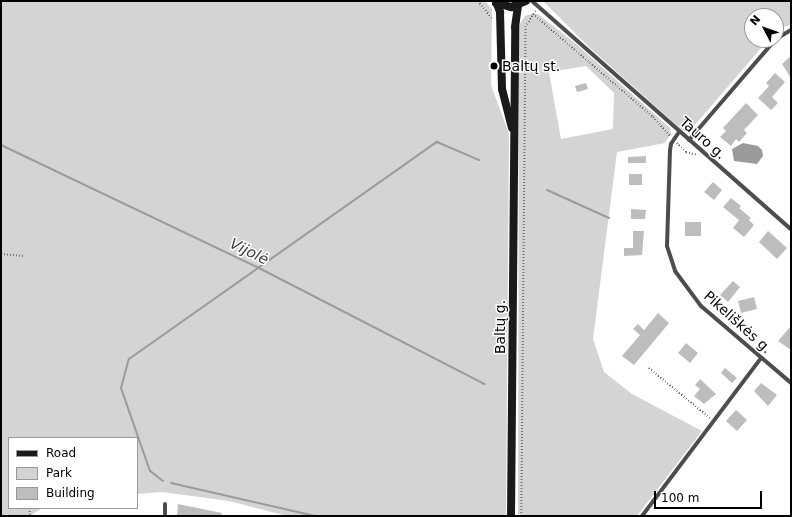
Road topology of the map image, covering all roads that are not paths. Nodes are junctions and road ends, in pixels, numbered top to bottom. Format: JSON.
{"nodes":[{"id":1,"x":526,"y":1,"type":"edge"},
{"id":2,"x":532,"y":1,"type":"edge"},
{"id":3,"x":496,"y":3,"type":"edge"},
{"id":4,"x":518,"y":6,"type":"junction"},
{"id":5,"x":769,"y":48,"type":"edge"},
{"id":6,"x":680,"y":132,"type":"junction"},
{"id":7,"x":514,"y":138,"type":"junction"},
{"id":8,"x":689,"y":140,"type":"junction"},
{"id":9,"x":791,"y":228,"type":"edge"},
{"id":10,"x":761,"y":358,"type":"junction"},
{"id":11,"x":791,"y":383,"type":"edge"},
{"id":12,"x":165,"y":504,"type":"dead end"},
{"id":13,"x":165,"y":516,"type":"edge"},
{"id":14,"x":511,"y":516,"type":"edge"},
{"id":15,"x":642,"y":516,"type":"edge"}],
"edges":[{"from":1,"to":4,"type":"main road"},
{"from":2,"to":6,"type":"street","name":"Tauro g."},
{"from":3,"to":4,"type":"main road"},
{"from":3,"to":7,"type":"main road","name":"Baltų g."},
{"from":4,"to":7,"type":"main road","name":"Baltų g."},
{"from":5,"to":8,"type":"street"},
{"from":6,"to":8,"type":"street","name":"Tauro g."},
{"from":6,"to":10,"type":"street","name":"Pikeliškės g."},
{"from":7,"to":14,"type":"main road","name":"Baltų g."},
{"from":8,"to":9,"type":"street","name":"Tauro g."},
{"from":10,"to":11,"type":"street","name":"Pikeliškės g."},
{"from":10,"to":15,"type":"street"},
{"from":12,"to":13,"type":"street"}]}
